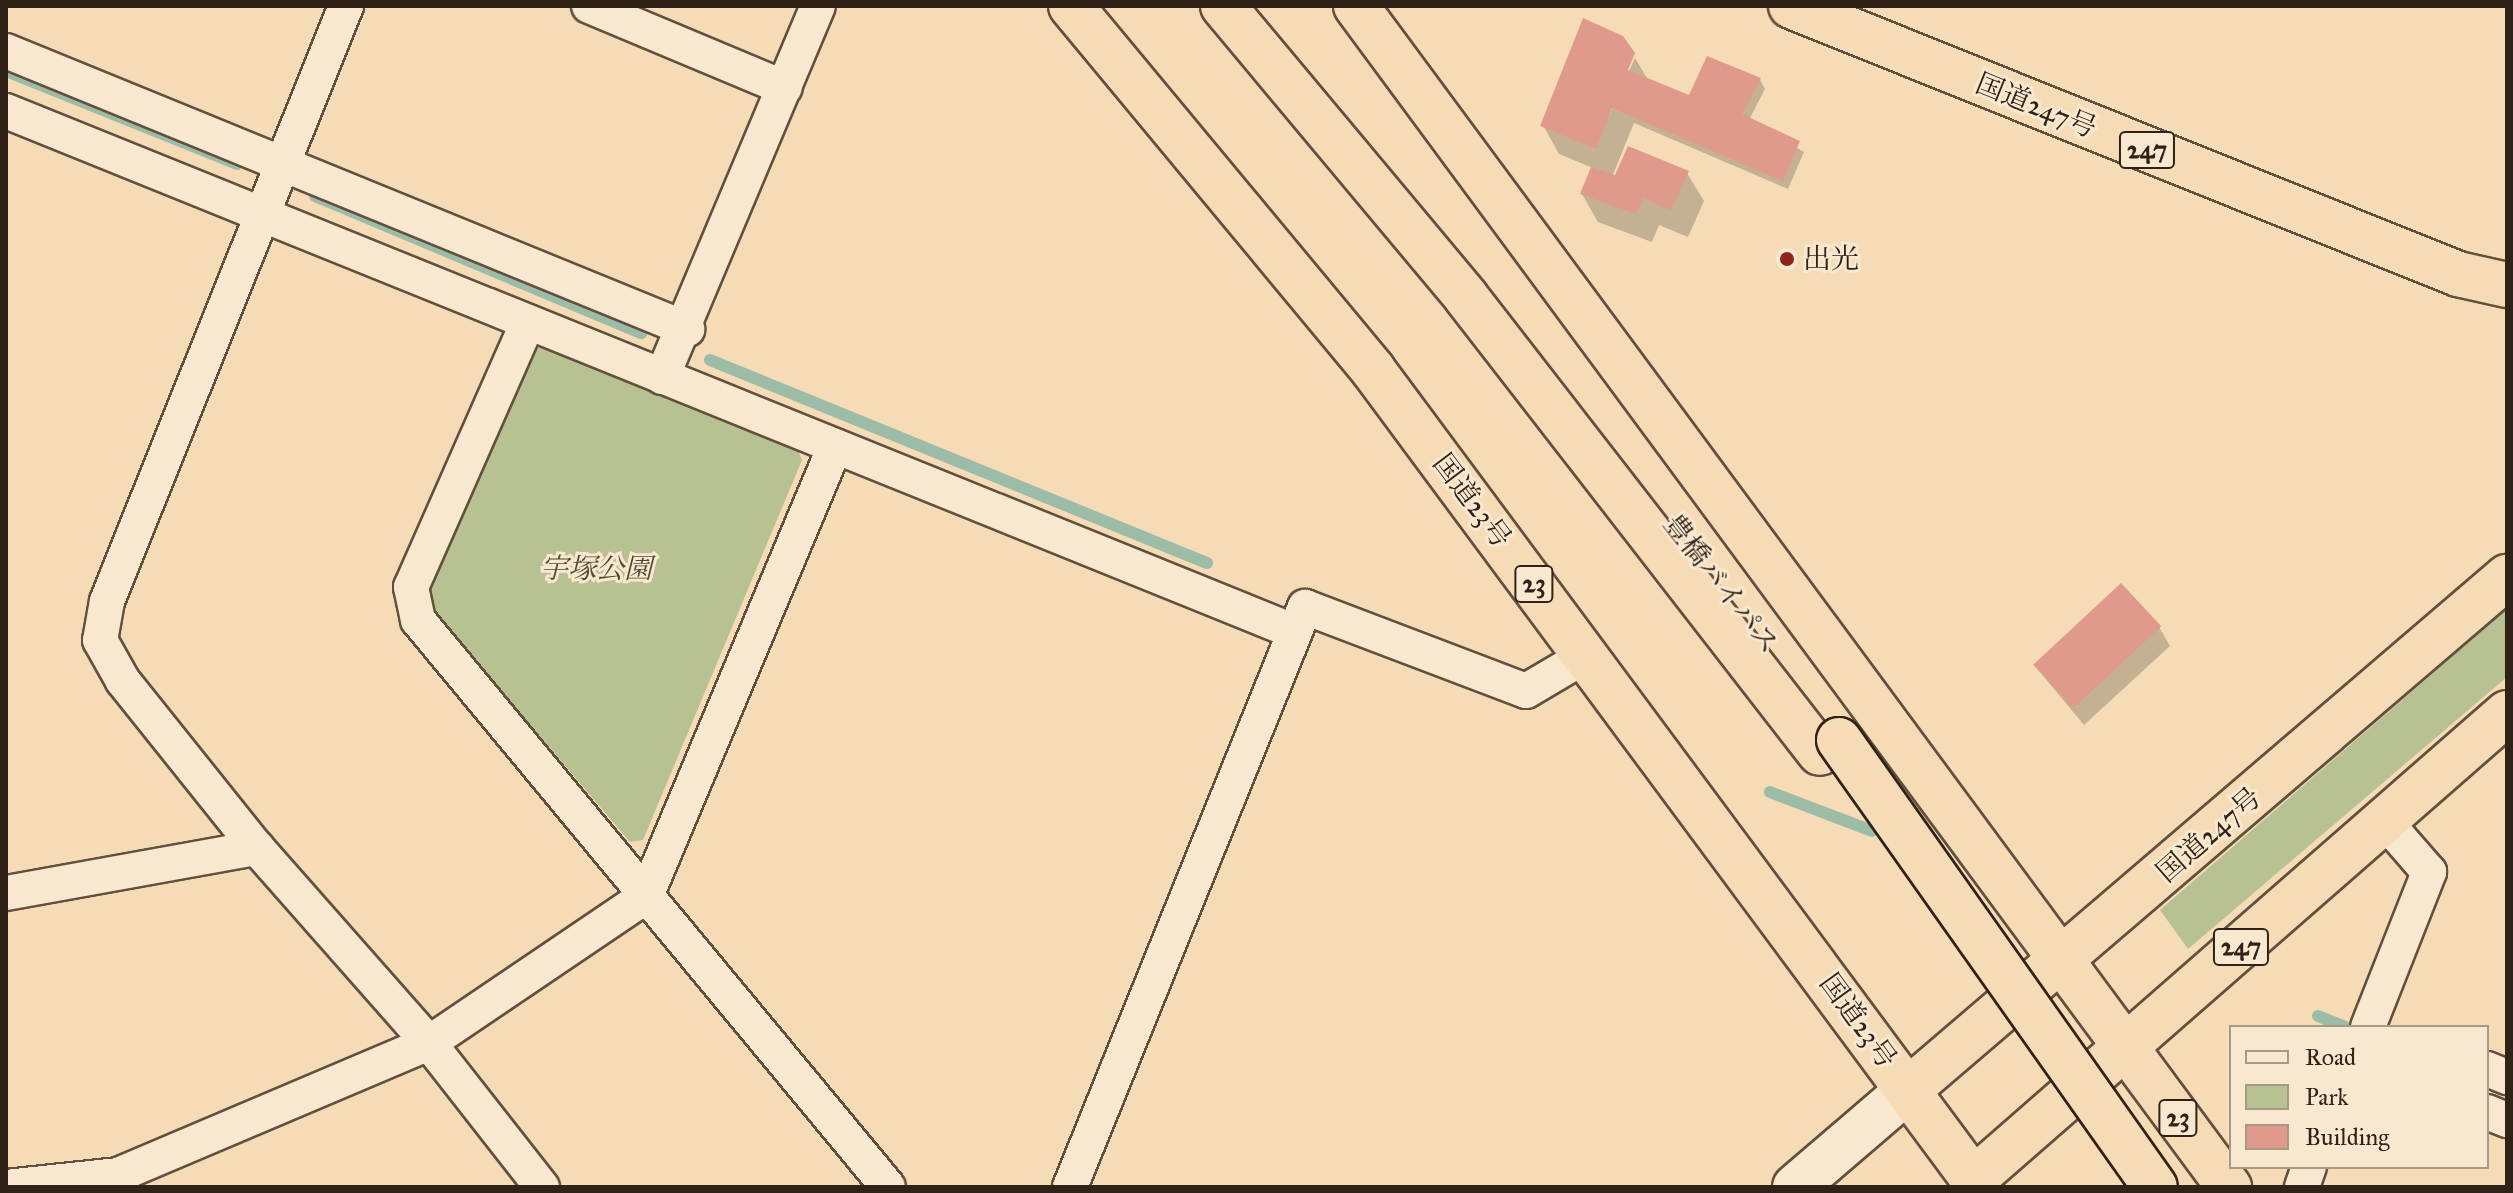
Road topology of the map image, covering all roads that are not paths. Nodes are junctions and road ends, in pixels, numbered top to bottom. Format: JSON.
{"nodes":[{"id":1,"x":346,"y":6,"type":"edge"},
{"id":2,"x":589,"y":6,"type":"edge"},
{"id":3,"x":818,"y":6,"type":"edge"},
{"id":4,"x":1071,"y":6,"type":"edge"},
{"id":5,"x":1223,"y":6,"type":"edge"},
{"id":6,"x":1253,"y":6,"type":"edge"},
{"id":7,"x":1356,"y":6,"type":"edge"},
{"id":8,"x":1791,"y":6,"type":"edge"},
{"id":9,"x":6,"y":51,"type":"edge"},
{"id":10,"x":785,"y":88,"type":"junction"},
{"id":11,"x":6,"y":111,"type":"edge"},
{"id":12,"x":284,"y":165,"type":"junction"},
{"id":13,"x":260,"y":214,"type":"junction"},
{"id":14,"x":2507,"y":285,"type":"edge"},
{"id":15,"x":528,"y":322,"type":"junction"},
{"id":16,"x":687,"y":329,"type":"junction"},
{"id":17,"x":662,"y":377,"type":"junction"},
{"id":18,"x":835,"y":446,"type":"junction"},
{"id":19,"x":2507,"y":577,"type":"edge"},
{"id":20,"x":1293,"y":631,"type":"junction"},
{"id":21,"x":1587,"y":655,"type":"junction"},
{"id":22,"x":2507,"y":713,"type":"edge"},
{"id":23,"x":2382,"y":818,"type":"junction"},
{"id":24,"x":257,"y":848,"type":"junction"},
{"id":25,"x":6,"y":893,"type":"edge"},
{"id":26,"x":646,"y":896,"type":"junction"},
{"id":27,"x":2064,"y":960,"type":"junction"},
{"id":28,"x":2375,"y":1025,"type":"edge"},
{"id":29,"x":429,"y":1043,"type":"junction"},
{"id":30,"x":2127,"y":1049,"type":"junction"},
{"id":31,"x":1908,"y":1090,"type":"junction"},
{"id":32,"x":1798,"y":1184,"type":"edge"},
{"id":33,"x":1972,"y":1184,"type":"edge"},
{"id":34,"x":6,"y":1187,"type":"edge"},
{"id":35,"x":542,"y":1187,"type":"edge"},
{"id":36,"x":888,"y":1187,"type":"edge"},
{"id":37,"x":1070,"y":1187,"type":"edge"},
{"id":38,"x":2124,"y":1187,"type":"edge"},
{"id":39,"x":2155,"y":1187,"type":"edge"},
{"id":40,"x":2229,"y":1187,"type":"edge"}],
"edges":[{"from":1,"to":12,"type":"street"},
{"from":2,"to":10,"type":"street"},
{"from":3,"to":10,"type":"street"},
{"from":4,"to":21,"type":"highway","name":"国道23号","number":"23"},
{"from":5,"to":38,"type":"highway","name":"豊橋バイパス"},
{"from":6,"to":39,"type":"highway","name":"豊橋バイパス","number":"23","bridge":true},
{"from":7,"to":27,"type":"highway","number":"23"},
{"from":8,"to":14,"type":"highway","name":"国道247号","number":"247"},
{"from":9,"to":12,"type":"street"},
{"from":10,"to":16,"type":"street"},
{"from":11,"to":13,"type":"street"},
{"from":12,"to":13,"type":"street"},
{"from":12,"to":16,"type":"street"},
{"from":13,"to":15,"type":"street"},
{"from":13,"to":24,"type":"street"},
{"from":15,"to":17,"type":"street"},
{"from":15,"to":26,"type":"street"},
{"from":16,"to":17,"type":"street"},
{"from":17,"to":18,"type":"street"},
{"from":18,"to":20,"type":"street"},
{"from":18,"to":26,"type":"street"},
{"from":19,"to":27,"type":"highway","name":"国道247号"},
{"from":20,"to":21,"type":"street"},
{"from":20,"to":37,"type":"street"},
{"from":21,"to":31,"type":"highway","name":"国道23号","number":"23"},
{"from":22,"to":23,"type":"highway","number":"247"},
{"from":23,"to":28,"type":"street"},
{"from":23,"to":30,"type":"highway","number":"247"},
{"from":24,"to":25,"type":"street"},
{"from":24,"to":29,"type":"street"},
{"from":26,"to":29,"type":"street"},
{"from":26,"to":36,"type":"street"},
{"from":27,"to":30,"type":"highway","number":"23"},
{"from":27,"to":31,"type":"highway","name":"国道247号"},
{"from":29,"to":34,"type":"street"},
{"from":29,"to":35,"type":"street"},
{"from":30,"to":33,"type":"highway","number":"247"},
{"from":30,"to":40,"type":"highway","number":"23"},
{"from":31,"to":32,"type":"street","name":"国道23号"},
{"from":31,"to":33,"type":"highway","name":"国道23号","number":"23"}]}
